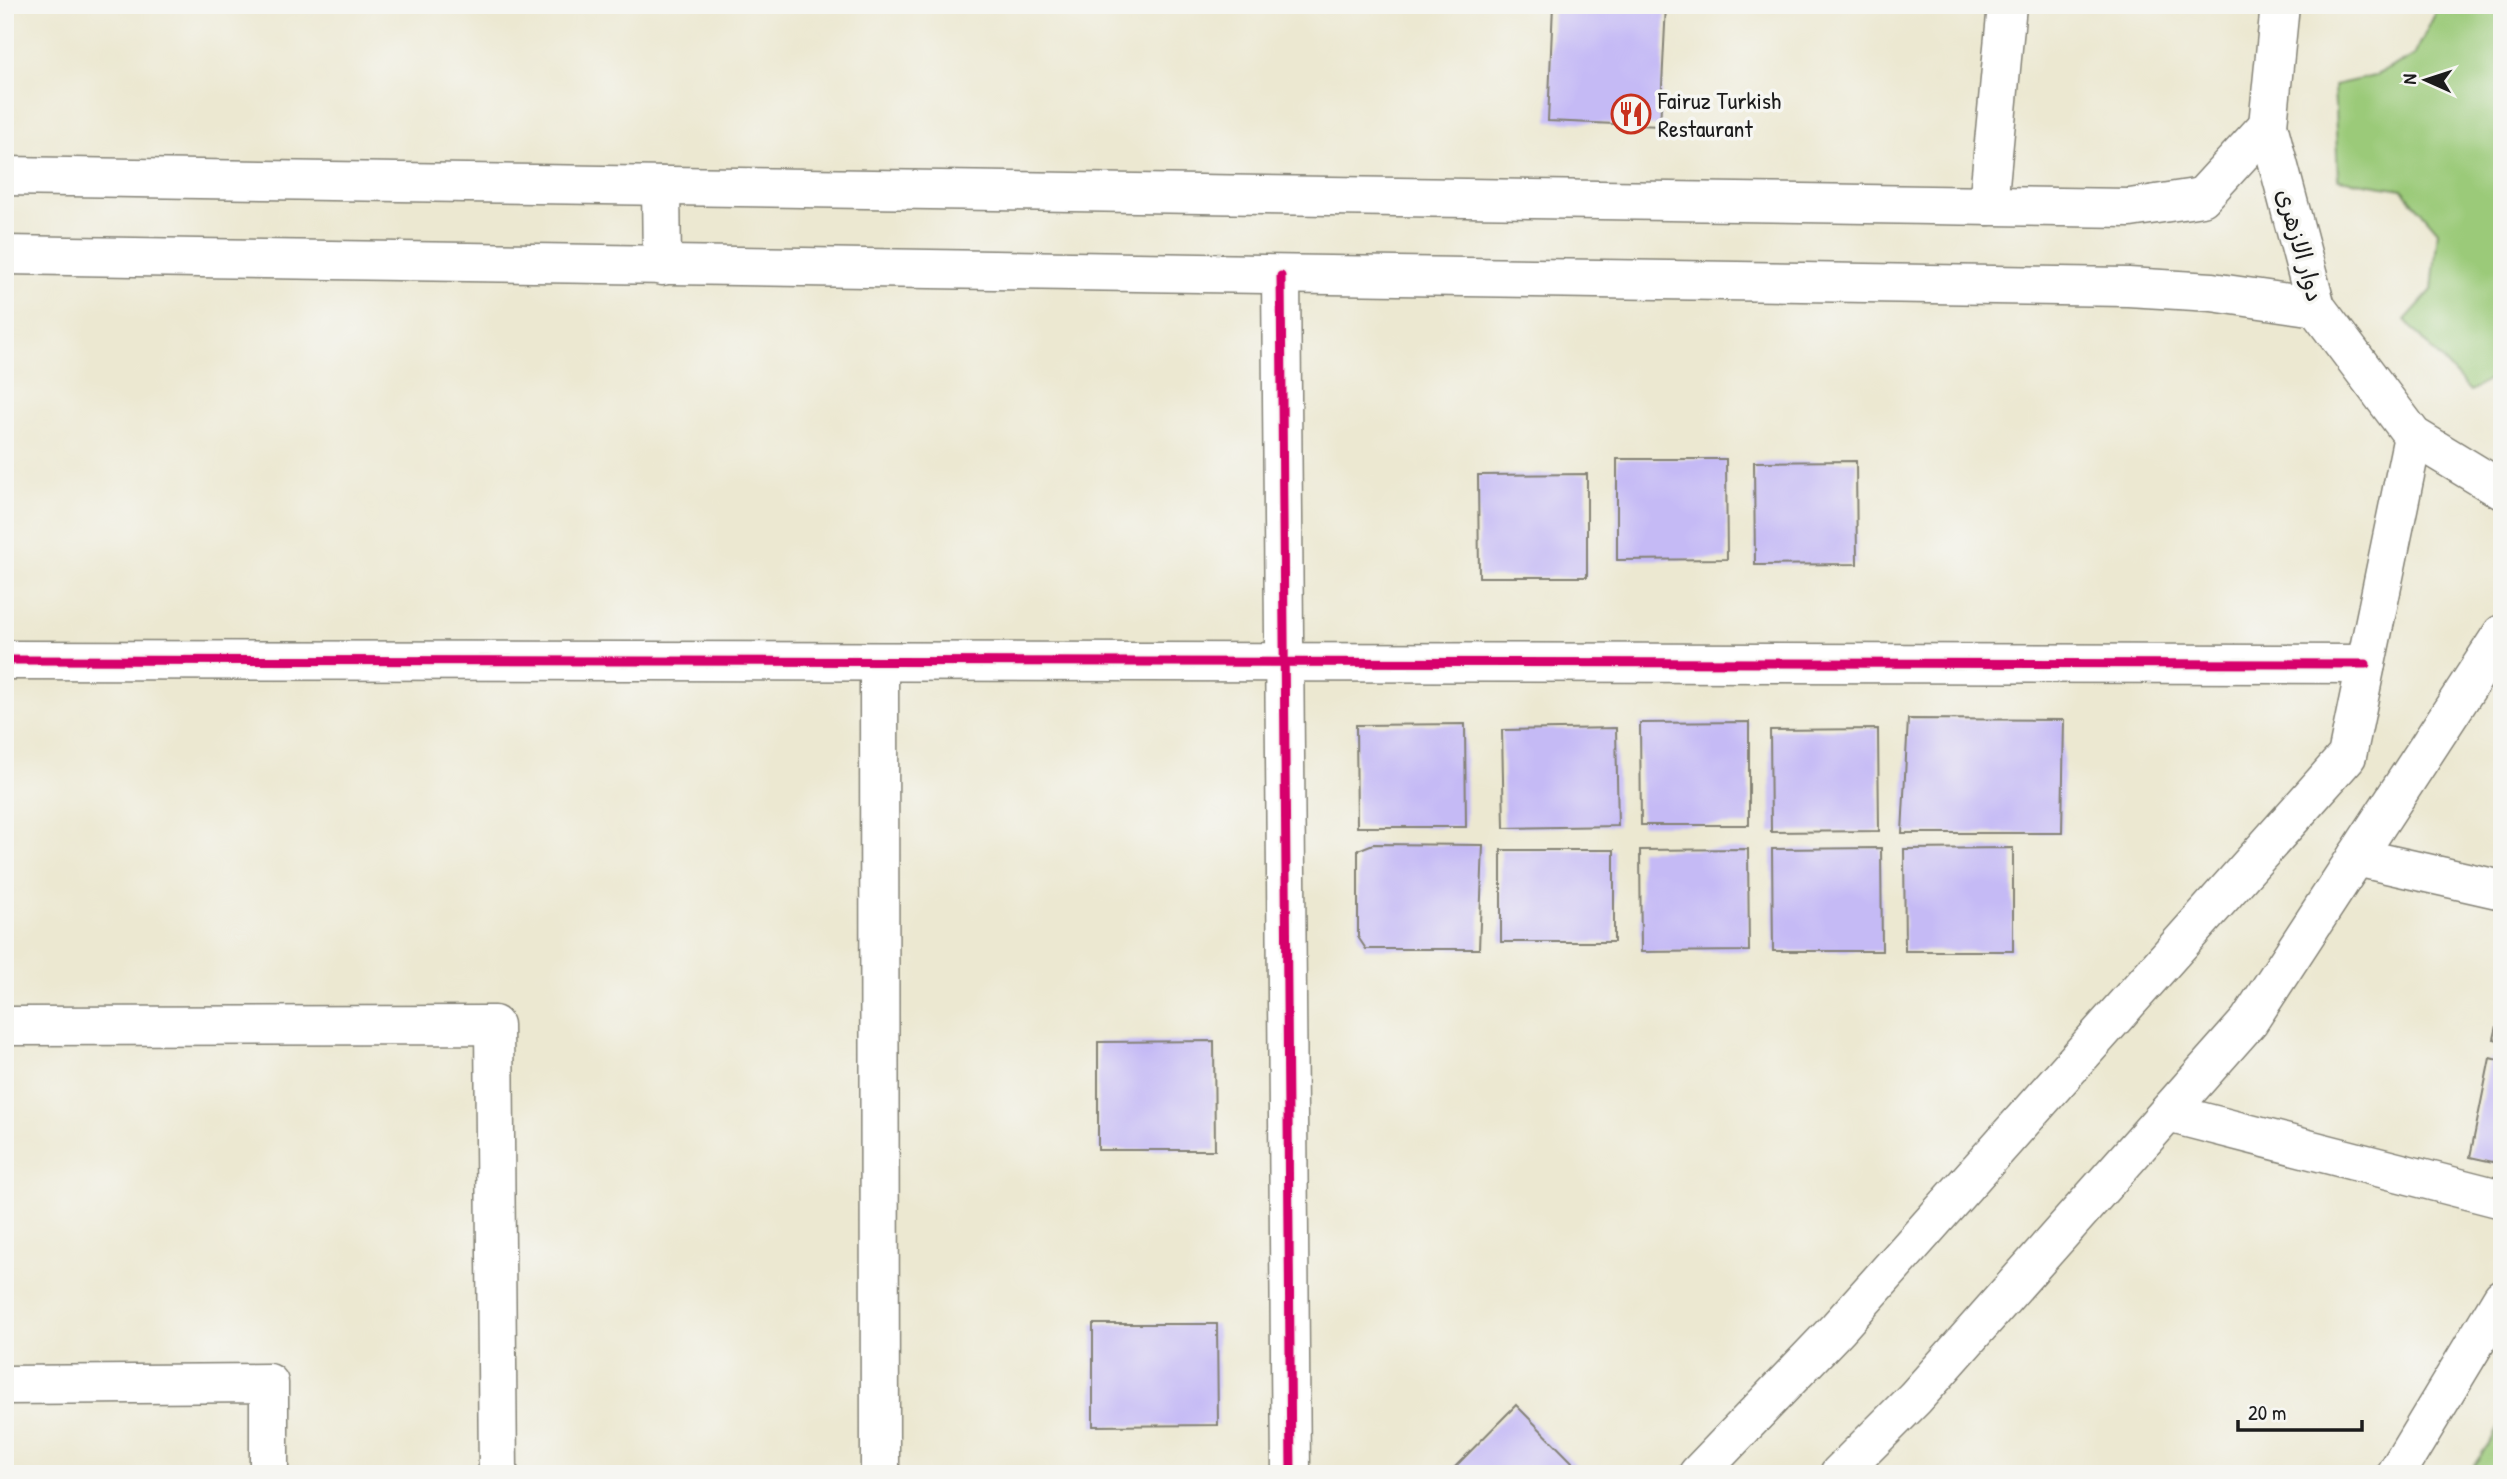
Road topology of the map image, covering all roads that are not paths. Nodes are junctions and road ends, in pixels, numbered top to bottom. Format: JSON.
{"nodes":[{"id":1,"x":2007,"y":5,"type":"edge"},
{"id":2,"x":2280,"y":5,"type":"edge"},
{"id":3,"x":2268,"y":125,"type":"junction"},
{"id":4,"x":5,"y":176,"type":"edge"},
{"id":5,"x":661,"y":186,"type":"junction"},
{"id":6,"x":1988,"y":206,"type":"junction"},
{"id":7,"x":5,"y":255,"type":"edge"},
{"id":8,"x":662,"y":266,"type":"junction"},
{"id":9,"x":1281,"y":276,"type":"junction"},
{"id":10,"x":2316,"y":307,"type":"junction"},
{"id":11,"x":2413,"y":436,"type":"junction"},
{"id":12,"x":2502,"y":490,"type":"edge"},
{"id":13,"x":2502,"y":634,"type":"edge"},
{"id":14,"x":5,"y":660,"type":"edge"},
{"id":15,"x":880,"y":662,"type":"junction"},
{"id":16,"x":1284,"y":662,"type":"junction"},
{"id":17,"x":2366,"y":664,"type":"junction"},
{"id":18,"x":2356,"y":857,"type":"junction"},
{"id":19,"x":2502,"y":890,"type":"edge"},
{"id":20,"x":5,"y":1026,"type":"edge"},
{"id":21,"x":2168,"y":1112,"type":"junction"},
{"id":22,"x":2502,"y":1199,"type":"edge"},
{"id":23,"x":2502,"y":1298,"type":"edge"},
{"id":24,"x":5,"y":1385,"type":"edge"},
{"id":25,"x":269,"y":1474,"type":"edge"},
{"id":26,"x":498,"y":1474,"type":"edge"},
{"id":27,"x":880,"y":1474,"type":"edge"},
{"id":28,"x":1291,"y":1474,"type":"edge"},
{"id":29,"x":1698,"y":1474,"type":"edge"},
{"id":30,"x":1839,"y":1474,"type":"edge"},
{"id":31,"x":2396,"y":1474,"type":"edge"}],
"edges":[{"from":1,"to":6,"type":"main road"},
{"from":2,"to":3,"type":"main road","name":"دوار الازهری"},
{"from":3,"to":6,"type":"main road"},
{"from":3,"to":10,"type":"main road","name":"دوار الازهری"},
{"from":4,"to":5,"type":"main road"},
{"from":5,"to":6,"type":"main road"},
{"from":5,"to":8,"type":"main road"},
{"from":7,"to":8,"type":"main road"},
{"from":8,"to":9,"type":"main road"},
{"from":9,"to":10,"type":"main road"},
{"from":9,"to":16,"type":"main road"},
{"from":10,"to":11,"type":"main road","name":"دوار الازهری"},
{"from":11,"to":12,"type":"main road","name":"دوار الازهری"},
{"from":11,"to":17,"type":"main road"},
{"from":13,"to":18,"type":"main road"},
{"from":14,"to":15,"type":"main road"},
{"from":15,"to":16,"type":"main road"},
{"from":15,"to":27,"type":"main road"},
{"from":16,"to":17,"type":"main road"},
{"from":16,"to":28,"type":"main road"},
{"from":17,"to":29,"type":"main road"},
{"from":18,"to":19,"type":"main road"},
{"from":18,"to":21,"type":"main road"},
{"from":20,"to":26,"type":"main road"},
{"from":21,"to":22,"type":"main road"},
{"from":21,"to":30,"type":"main road"},
{"from":23,"to":31,"type":"main road"},
{"from":24,"to":25,"type":"main road"}]}
